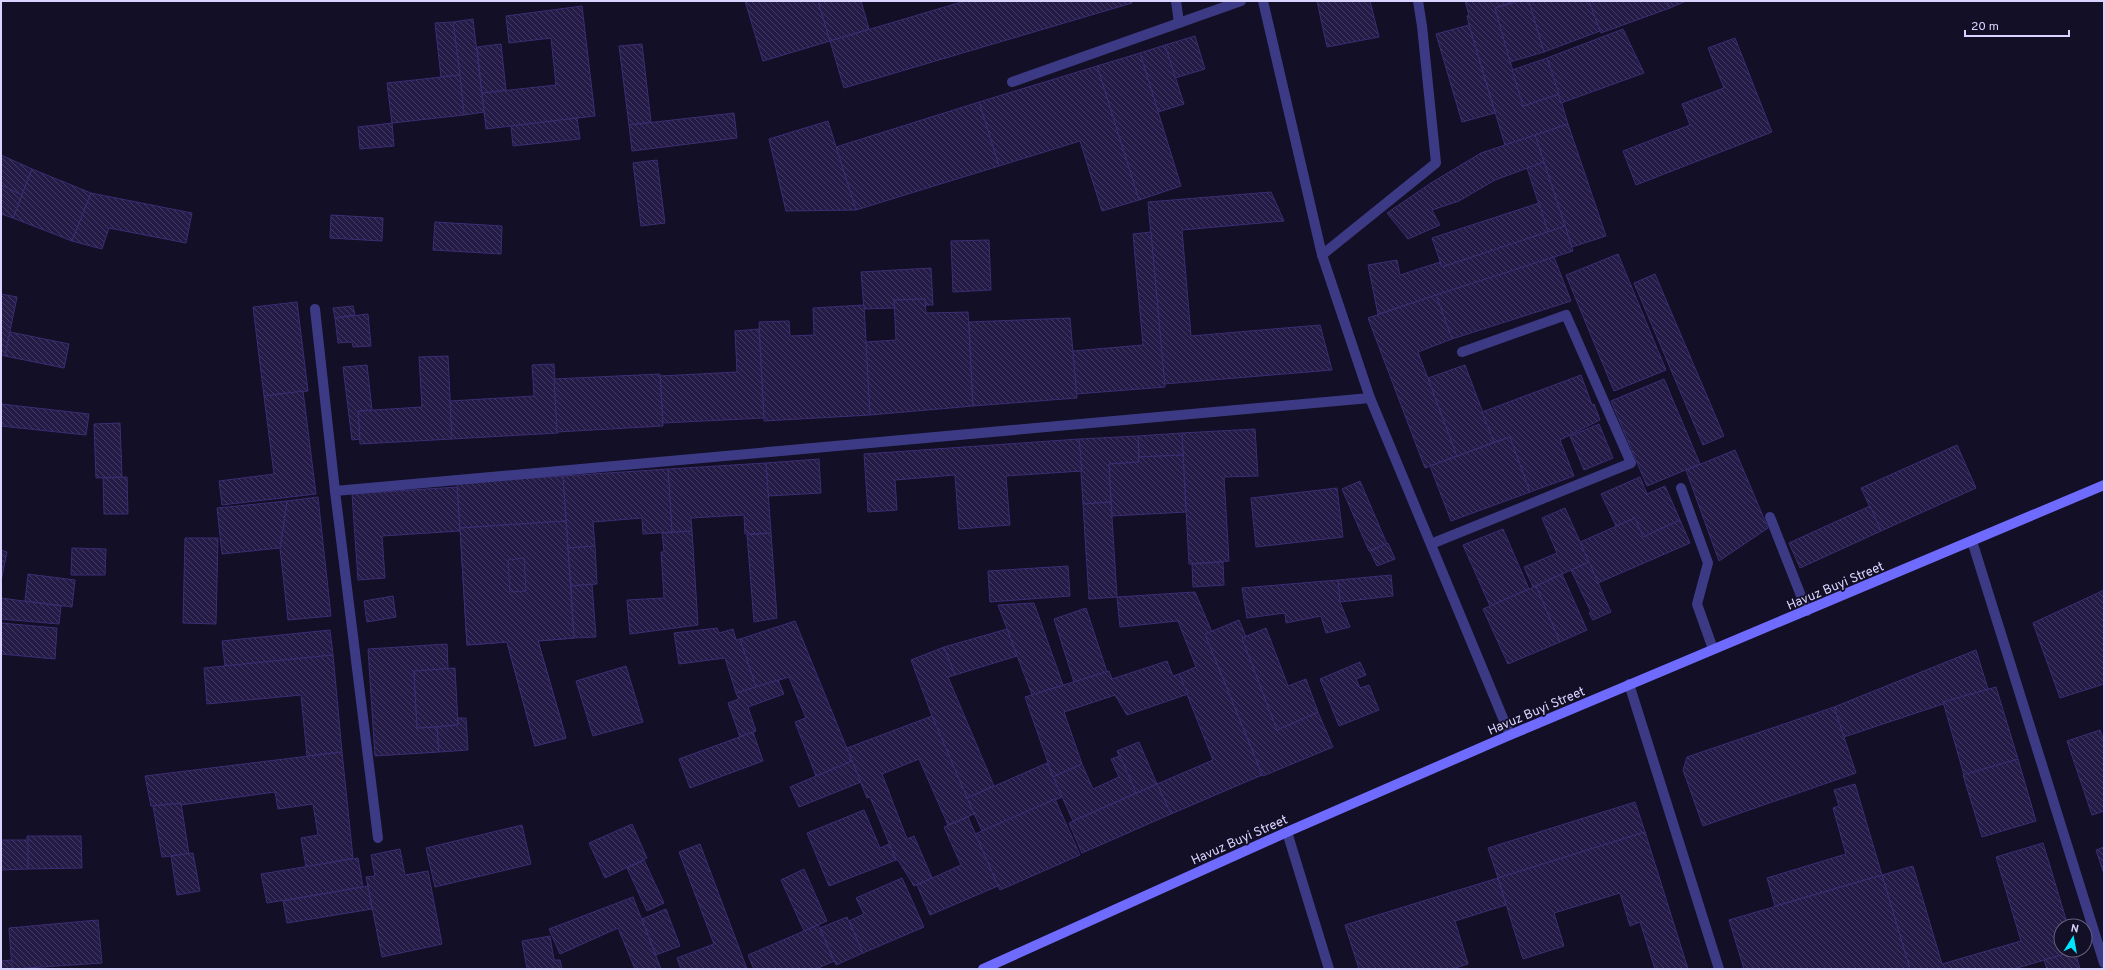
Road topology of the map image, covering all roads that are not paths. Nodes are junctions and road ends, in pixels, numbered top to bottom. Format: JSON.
{"nodes":[{"id":1,"x":1176,"y":1,"type":"edge"},
{"id":2,"x":1241,"y":1,"type":"edge"},
{"id":3,"x":1263,"y":1,"type":"edge"},
{"id":4,"x":1418,"y":1,"type":"edge"},
{"id":5,"x":1179,"y":23,"type":"junction"},
{"id":6,"x":1012,"y":82,"type":"dead end"},
{"id":7,"x":1322,"y":255,"type":"junction"},
{"id":8,"x":315,"y":309,"type":"dead end"},
{"id":9,"x":1462,"y":352,"type":"dead end"},
{"id":10,"x":1370,"y":398,"type":"junction"},
{"id":11,"x":2104,"y":485,"type":"edge"},
{"id":12,"x":1681,"y":488,"type":"dead end"},
{"id":13,"x":335,"y":491,"type":"junction"},
{"id":14,"x":1770,"y":517,"type":"dead end"},
{"id":15,"x":1972,"y":541,"type":"junction"},
{"id":16,"x":1431,"y":544,"type":"junction"},
{"id":17,"x":1807,"y":611,"type":"junction"},
{"id":18,"x":1713,"y":649,"type":"junction"},
{"id":19,"x":1629,"y":684,"type":"junction"},
{"id":20,"x":1510,"y":735,"type":"junction"},
{"id":21,"x":1287,"y":832,"type":"junction"},
{"id":22,"x":378,"y":838,"type":"dead end"},
{"id":23,"x":2104,"y":963,"type":"edge"},
{"id":24,"x":983,"y":969,"type":"edge"},
{"id":25,"x":1329,"y":969,"type":"edge"},
{"id":26,"x":1719,"y":969,"type":"edge"}],
"edges":[{"from":1,"to":5,"type":"street"},
{"from":2,"to":5,"type":"street"},
{"from":3,"to":7,"type":"street"},
{"from":4,"to":7,"type":"street"},
{"from":5,"to":6,"type":"street"},
{"from":7,"to":10,"type":"street"},
{"from":8,"to":13,"type":"street"},
{"from":9,"to":16,"type":"street"},
{"from":10,"to":13,"type":"street"},
{"from":10,"to":16,"type":"street"},
{"from":11,"to":15,"type":"main road","name":"Havuz Buyi Street"},
{"from":12,"to":18,"type":"street"},
{"from":13,"to":22,"type":"street"},
{"from":14,"to":17,"type":"street"},
{"from":15,"to":17,"type":"main road","name":"Havuz Buyi Street"},
{"from":15,"to":23,"type":"street"},
{"from":16,"to":20,"type":"street"},
{"from":17,"to":18,"type":"main road","name":"Havuz Buyi Street"},
{"from":18,"to":19,"type":"main road","name":"Havuz Buyi Street"},
{"from":19,"to":20,"type":"main road","name":"Havuz Buyi Street"},
{"from":19,"to":26,"type":"street"},
{"from":20,"to":21,"type":"main road","name":"Havuz Buyi Street"},
{"from":21,"to":24,"type":"main road","name":"Havuz Buyi Street"},
{"from":21,"to":25,"type":"street"}]}
